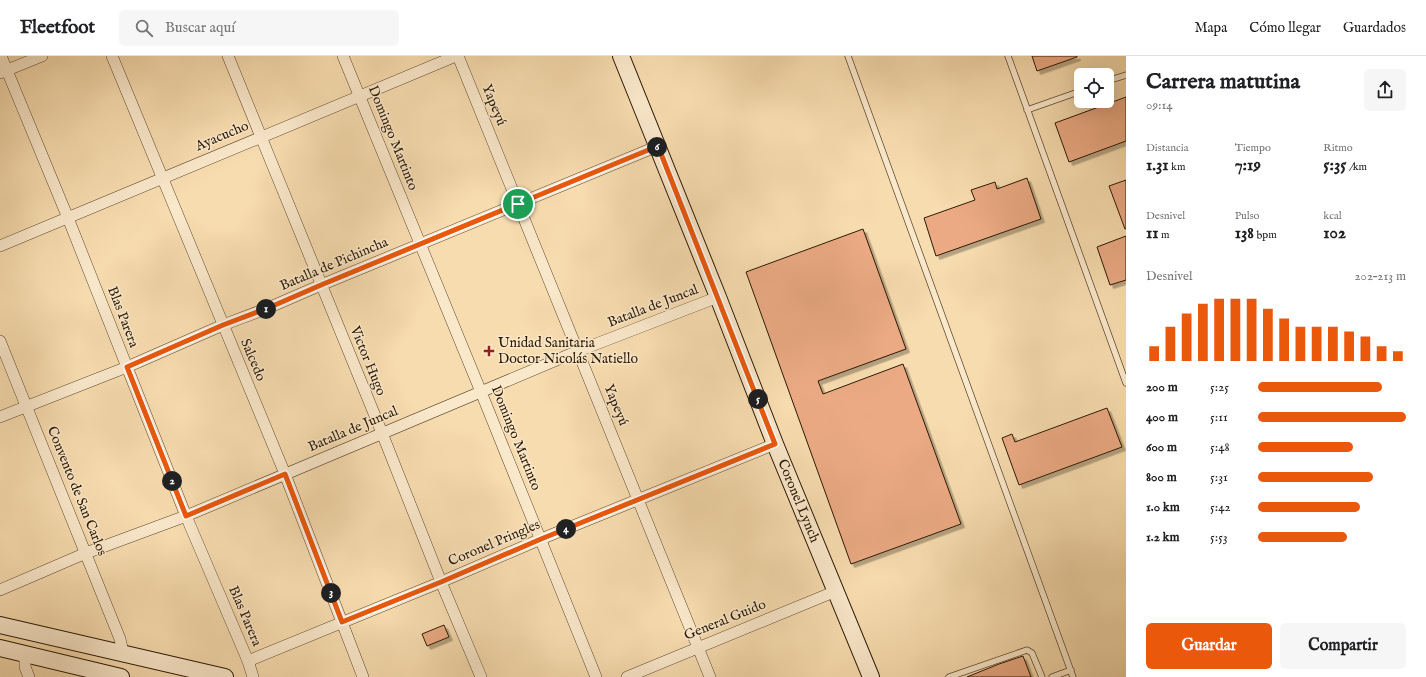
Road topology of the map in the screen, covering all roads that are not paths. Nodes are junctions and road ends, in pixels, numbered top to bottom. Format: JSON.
{"nodes":[{"id":1,"x":1,"y":56,"type":"edge"},
{"id":2,"x":42,"y":56,"type":"edge"},
{"id":3,"x":112,"y":56,"type":"edge"},
{"id":4,"x":228,"y":56,"type":"edge"},
{"id":5,"x":343,"y":56,"type":"edge"},
{"id":6,"x":457,"y":56,"type":"edge"},
{"id":7,"x":621,"y":56,"type":"edge"},
{"id":8,"x":848,"y":56,"type":"edge"},
{"id":9,"x":1008,"y":56,"type":"edge"},
{"id":10,"x":3,"y":72,"type":"edge"},
{"id":11,"x":1126,"y":75,"type":"edge"},
{"id":12,"x":1114,"y":79,"type":"edge"},
{"id":13,"x":1074,"y":93,"type":"edge"},
{"id":14,"x":359,"y":96,"type":"junction"},
{"id":15,"x":1027,"y":110,"type":"junction"},
{"id":16,"x":261,"y":136,"type":"junction"},
{"id":17,"x":658,"y":146,"type":"junction"},
{"id":18,"x":162,"y":178,"type":"junction"},
{"id":19,"x":518,"y":204,"type":"junction"},
{"id":20,"x":68,"y":218,"type":"junction"},
{"id":21,"x":420,"y":244,"type":"junction"},
{"id":22,"x":0,"y":246,"type":"edge"},
{"id":23,"x":321,"y":285,"type":"junction"},
{"id":24,"x":718,"y":296,"type":"junction"},
{"id":25,"x":223,"y":325,"type":"junction"},
{"id":26,"x":0,"y":341,"type":"edge"},
{"id":27,"x":578,"y":351,"type":"junction"},
{"id":28,"x":127,"y":367,"type":"junction"},
{"id":29,"x":1124,"y":371,"type":"edge"},
{"id":30,"x":1126,"y":383,"type":"edge"},
{"id":31,"x":481,"y":392,"type":"junction"},
{"id":32,"x":26,"y":407,"type":"junction"},
{"id":33,"x":0,"y":417,"type":"edge"},
{"id":34,"x":382,"y":433,"type":"junction"},
{"id":35,"x":775,"y":444,"type":"junction"},
{"id":36,"x":285,"y":474,"type":"junction"},
{"id":37,"x":638,"y":500,"type":"junction"},
{"id":38,"x":186,"y":516,"type":"junction"},
{"id":39,"x":541,"y":539,"type":"junction"},
{"id":40,"x":86,"y":552,"type":"junction"},
{"id":41,"x":441,"y":582,"type":"junction"},
{"id":42,"x":0,"y":590,"type":"edge"},
{"id":43,"x":836,"y":591,"type":"junction"},
{"id":44,"x":342,"y":622,"type":"junction"},
{"id":45,"x":0,"y":625,"type":"edge"},
{"id":46,"x":698,"y":647,"type":"junction"},
{"id":47,"x":0,"y":648,"type":"edge"},
{"id":48,"x":123,"y":653,"type":"junction"},
{"id":49,"x":25,"y":654,"type":"junction"},
{"id":50,"x":248,"y":661,"type":"junction"},
{"id":51,"x":1071,"y":670,"type":"junction"},
{"id":52,"x":29,"y":677,"type":"edge"},
{"id":53,"x":121,"y":677,"type":"edge"},
{"id":54,"x":225,"y":677,"type":"edge"},
{"id":55,"x":253,"y":677,"type":"edge"},
{"id":56,"x":363,"y":677,"type":"edge"},
{"id":57,"x":481,"y":677,"type":"edge"},
{"id":58,"x":596,"y":677,"type":"edge"},
{"id":59,"x":627,"y":677,"type":"edge"},
{"id":60,"x":710,"y":677,"type":"edge"},
{"id":61,"x":870,"y":677,"type":"edge"},
{"id":62,"x":949,"y":677,"type":"edge"},
{"id":63,"x":1042,"y":677,"type":"edge"},
{"id":64,"x":1052,"y":677,"type":"edge"},
{"id":65,"x":1073,"y":677,"type":"edge"}],
"edges":[{"from":1,"to":10,"type":"street","name":"Blas Parera"},
{"from":2,"to":10,"type":"street"},
{"from":3,"to":18,"type":"street","name":"Salcedo"},
{"from":4,"to":16,"type":"street","name":"Victor Hugo"},
{"from":5,"to":14,"type":"street","name":"Domingo Martinto"},
{"from":6,"to":14,"type":"street","name":"Ayacucho"},
{"from":6,"to":19,"type":"street","name":"Yapeyú"},
{"from":7,"to":17,"type":"main road","name":"Coronel Lynch"},
{"from":8,"to":51,"type":"lane"},
{"from":9,"to":15,"type":"lane"},
{"from":10,"to":20,"type":"street","name":"Blas Parera"},
{"from":11,"to":12,"type":"lane"},
{"from":13,"to":15,"type":"lane"},
{"from":14,"to":16,"type":"street","name":"Ayacucho"},
{"from":14,"to":21,"type":"street","name":"Domingo Martinto"},
{"from":15,"to":29,"type":"lane"},
{"from":16,"to":18,"type":"street","name":"Ayacucho"},
{"from":16,"to":23,"type":"street","name":"Victor Hugo"},
{"from":17,"to":19,"type":"street","name":"Batalla de Pichincha"},
{"from":17,"to":24,"type":"main road","name":"Coronel Lynch"},
{"from":18,"to":20,"type":"street","name":"Ayacucho"},
{"from":18,"to":25,"type":"street","name":"Salcedo"},
{"from":19,"to":21,"type":"street","name":"Batalla de Pichincha"},
{"from":19,"to":27,"type":"street","name":"Yapeyú"},
{"from":20,"to":22,"type":"street","name":"Ayacucho"},
{"from":20,"to":28,"type":"street","name":"Blas Parera"},
{"from":21,"to":23,"type":"street","name":"Batalla de Pichincha"},
{"from":21,"to":31,"type":"street","name":"Domingo Martinto"},
{"from":23,"to":25,"type":"street","name":"Batalla de Pichincha"},
{"from":23,"to":34,"type":"street","name":"Victor Hugo"},
{"from":24,"to":27,"type":"street","name":"Batalla de Juncal"},
{"from":24,"to":35,"type":"main road","name":"Coronel Lynch"},
{"from":25,"to":28,"type":"street","name":"Batalla de Pichincha"},
{"from":25,"to":36,"type":"street","name":"Salcedo"},
{"from":26,"to":32,"type":"street","name":"Convento de San Carlos"},
{"from":27,"to":31,"type":"street","name":"Batalla de Juncal"},
{"from":27,"to":37,"type":"street","name":"Yapeyú"},
{"from":28,"to":32,"type":"street","name":"Batalla de Pichincha"},
{"from":28,"to":38,"type":"street","name":"Blas Parera"},
{"from":29,"to":30,"type":"lane"},
{"from":31,"to":34,"type":"street","name":"Batalla de Juncal"},
{"from":31,"to":39,"type":"street","name":"Domingo Martinto"},
{"from":32,"to":33,"type":"street","name":"Batalla de Pichincha"},
{"from":32,"to":40,"type":"street","name":"Convento de San Carlos"},
{"from":34,"to":36,"type":"street","name":"Batalla de Juncal"},
{"from":34,"to":41,"type":"street","name":"Victor Hugo"},
{"from":35,"to":37,"type":"street","name":"Coronel Pringles"},
{"from":35,"to":43,"type":"main road","name":"Coronel Lynch"},
{"from":36,"to":38,"type":"street","name":"Batalla de Juncal"},
{"from":36,"to":44,"type":"street","name":"Salcedo"},
{"from":37,"to":39,"type":"street","name":"Coronel Pringles"},
{"from":37,"to":46,"type":"street","name":"Yapeyú"},
{"from":38,"to":40,"type":"street","name":"Batalla de Juncal"},
{"from":38,"to":50,"type":"street","name":"Blas Parera"},
{"from":39,"to":41,"type":"street","name":"Coronel Pringles"},
{"from":39,"to":58,"type":"street","name":"Domingo Martinto"},
{"from":40,"to":42,"type":"street","name":"Batalla de Juncal"},
{"from":40,"to":48,"type":"street","name":"Convento de San Carlos"},
{"from":41,"to":44,"type":"street","name":"Coronel Pringles"},
{"from":41,"to":57,"type":"street","name":"Victor Hugo"},
{"from":43,"to":46,"type":"street","name":"General Guido"},
{"from":43,"to":61,"type":"main road","name":"Coronel Lynch"},
{"from":44,"to":50,"type":"street","name":"Coronel Pringles"},
{"from":44,"to":56,"type":"street","name":"Salcedo"},
{"from":45,"to":48,"type":"main road"},
{"from":46,"to":59,"type":"street","name":"General Guido"},
{"from":46,"to":60,"type":"street","name":"Yapeyú"},
{"from":47,"to":49,"type":"main road"},
{"from":48,"to":54,"type":"main road"},
{"from":49,"to":52,"type":"street"},
{"from":49,"to":53,"type":"main road"},
{"from":50,"to":55,"type":"street","name":"Blas Parera"},
{"from":51,"to":64,"type":"lane"},
{"from":51,"to":65,"type":"lane"},
{"from":62,"to":63,"type":"lane"}]}
